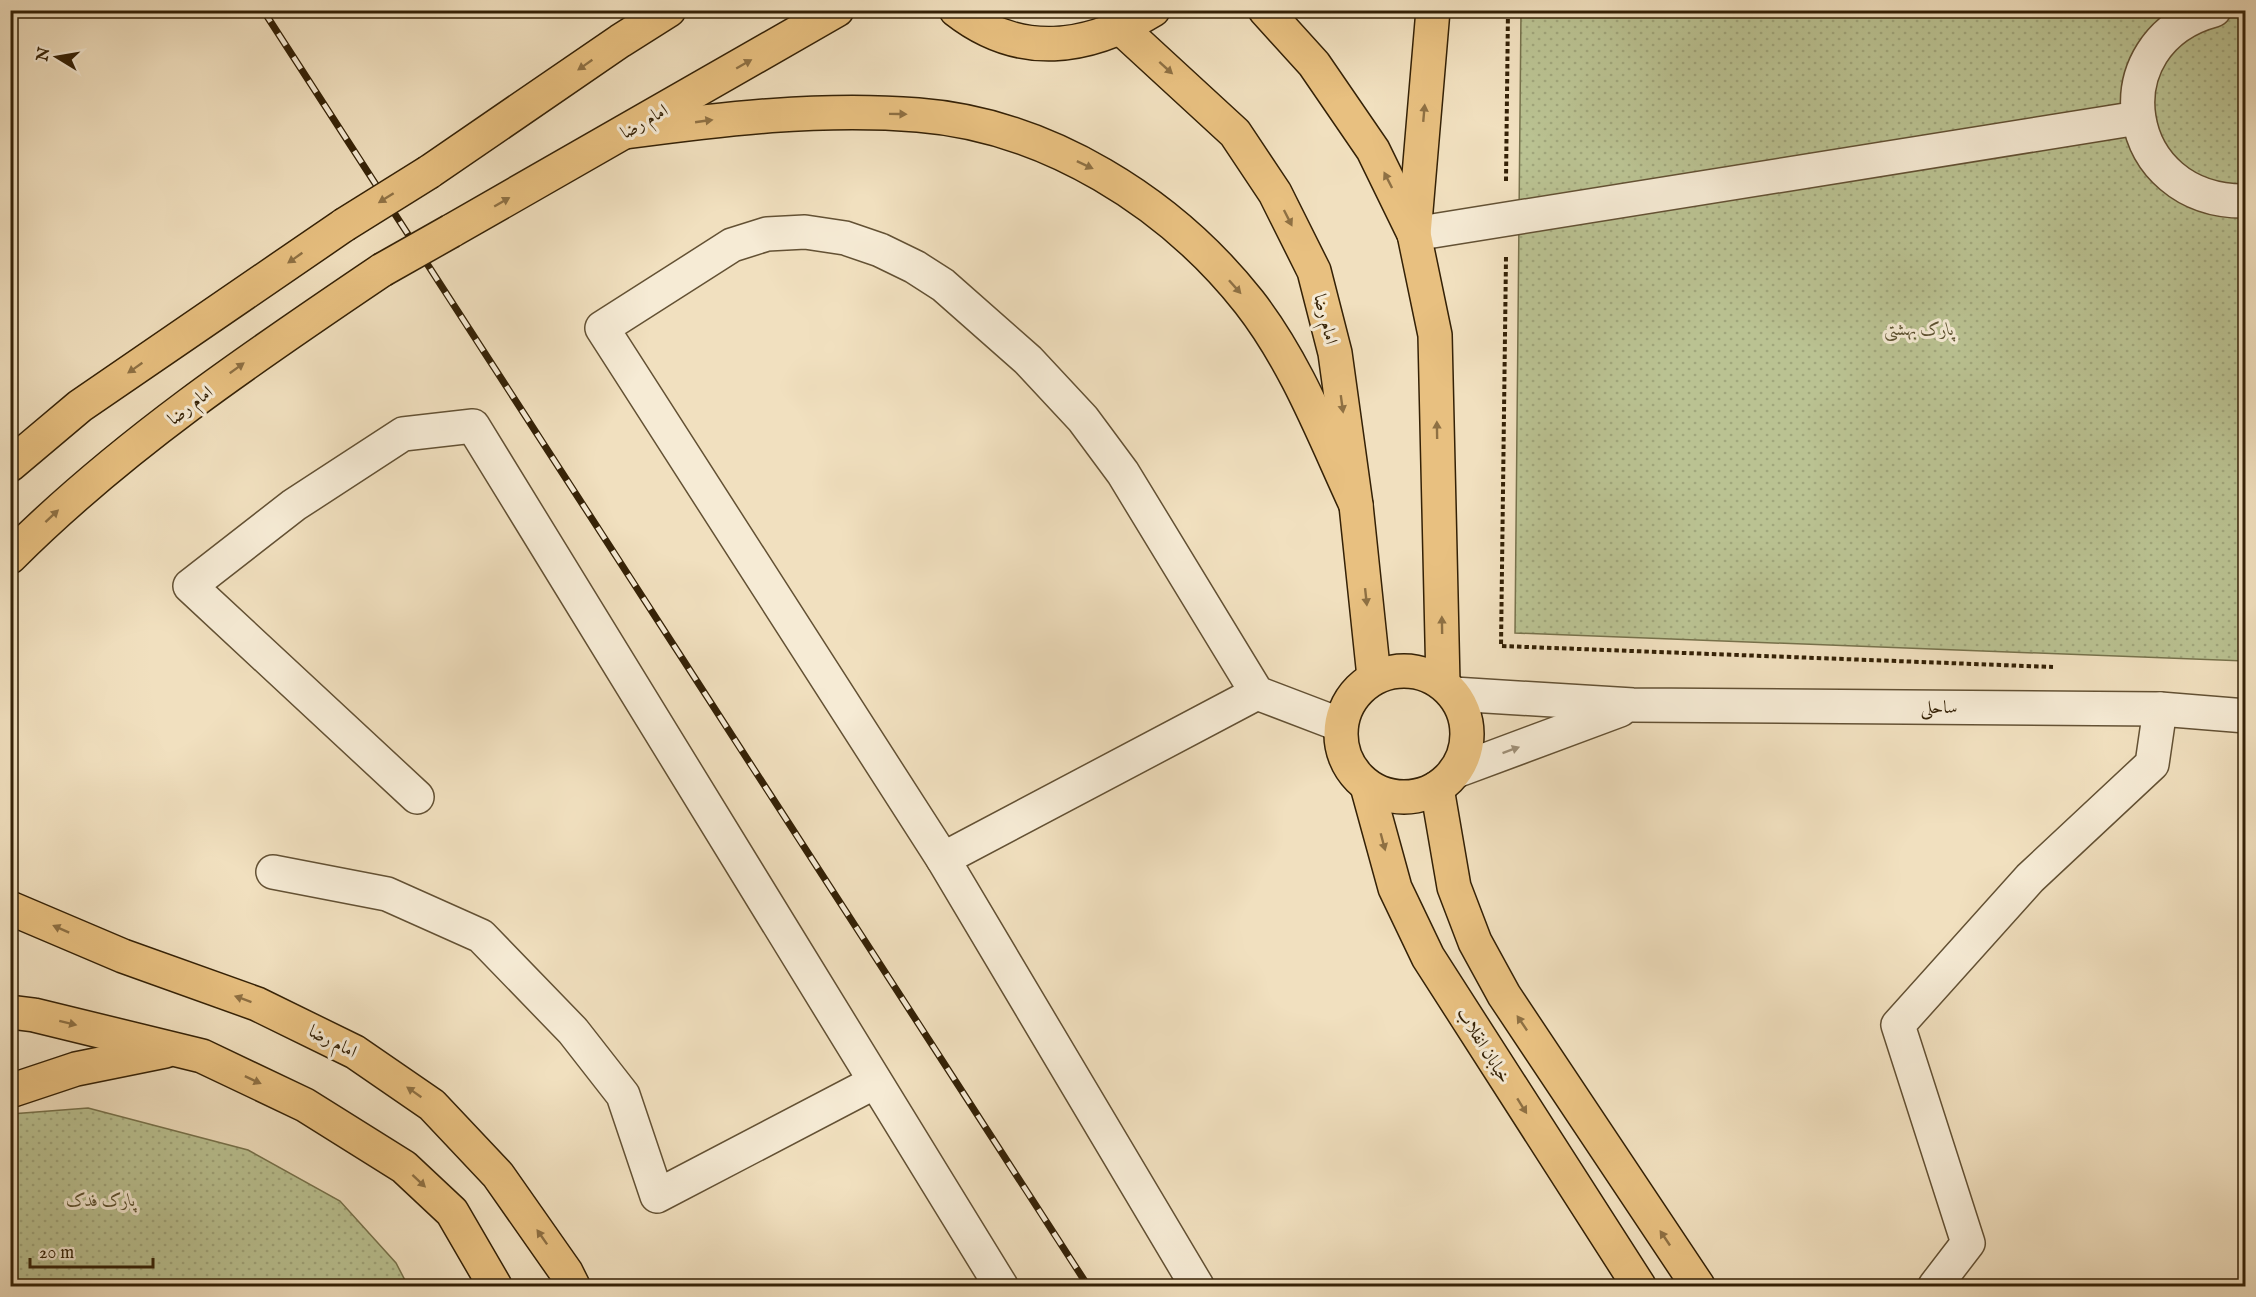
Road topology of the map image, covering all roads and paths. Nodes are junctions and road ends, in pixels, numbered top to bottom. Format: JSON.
{"nodes":[{"id":1,"x":638,"y":10,"type":"edge"},
{"id":2,"x":669,"y":10,"type":"edge"},
{"id":3,"x":837,"y":10,"type":"edge"},
{"id":4,"x":956,"y":10,"type":"edge"},
{"id":5,"x":1153,"y":10,"type":"edge"},
{"id":6,"x":1266,"y":10,"type":"edge"},
{"id":7,"x":1432,"y":10,"type":"edge"},
{"id":8,"x":1508,"y":10,"type":"edge"},
{"id":9,"x":2214,"y":10,"type":"edge"},
{"id":10,"x":1122,"y":29,"type":"junction"},
{"id":11,"x":620,"y":40,"type":"junction"},
{"id":12,"x":2138,"y":118,"type":"junction"},
{"id":13,"x":625,"y":132,"type":"junction"},
{"id":14,"x":2246,"y":201,"type":"edge"},
{"id":15,"x":1506,"y":219,"type":"junction"},
{"id":16,"x":1414,"y":234,"type":"junction"},
{"id":17,"x":10,"y":465,"type":"edge"},
{"id":18,"x":1356,"y":505,"type":"junction"},
{"id":19,"x":10,"y":557,"type":"edge"},
{"id":20,"x":2056,"y":667,"type":"dead end"},
{"id":21,"x":1374,"y":677,"type":"junction"},
{"id":22,"x":1449,"y":689,"type":"junction"},
{"id":23,"x":1257,"y":693,"type":"junction"},
{"id":24,"x":1633,"y":705,"type":"junction"},
{"id":25,"x":2160,"y":709,"type":"junction"},
{"id":26,"x":2246,"y":716,"type":"edge"},
{"id":27,"x":1341,"y":725,"type":"junction"},
{"id":28,"x":1447,"y":779,"type":"junction"},
{"id":29,"x":1367,"y":786,"type":"junction"},
{"id":30,"x":417,"y":797,"type":"dead end"},
{"id":31,"x":943,"y":859,"type":"junction"},
{"id":32,"x":273,"y":872,"type":"dead end"},
{"id":33,"x":10,"y":908,"type":"edge"},
{"id":34,"x":10,"y":1012,"type":"edge"},
{"id":35,"x":175,"y":1049,"type":"junction"},
{"id":36,"x":875,"y":1082,"type":"junction"},
{"id":37,"x":10,"y":1091,"type":"edge"},
{"id":38,"x":495,"y":1287,"type":"edge"},
{"id":39,"x":573,"y":1287,"type":"edge"},
{"id":40,"x":1001,"y":1287,"type":"edge"},
{"id":41,"x":1197,"y":1287,"type":"edge"},
{"id":42,"x":1639,"y":1287,"type":"edge"},
{"id":43,"x":1698,"y":1287,"type":"edge"},
{"id":44,"x":1935,"y":1287,"type":"edge"}],
"edges":[{"from":1,"to":11,"type":"main road"},
{"from":2,"to":11,"type":"main road"},
{"from":13,"to":3,"type":"main road","name":"امام رضا","one_way":true},
{"from":4,"to":10,"type":"main road"},
{"from":5,"to":10,"type":"main road"},
{"from":16,"to":6,"type":"main road","one_way":true},
{"from":16,"to":7,"type":"main road","one_way":true},
{"from":8,"to":15,"type":"path"},
{"from":9,"to":12,"type":"street"},
{"from":10,"to":18,"type":"main road","name":"امام رضا","one_way":true},
{"from":11,"to":17,"type":"main road","one_way":true,"bridge":true},
{"from":12,"to":14,"type":"street"},
{"from":12,"to":15,"type":"street"},
{"from":13,"to":18,"type":"main road","one_way":true},
{"from":19,"to":13,"type":"main road","name":"امام رضا","one_way":true,"bridge":true},
{"from":15,"to":16,"type":"street"},
{"from":15,"to":20,"type":"path"},
{"from":22,"to":16,"type":"main road","one_way":true},
{"from":18,"to":21,"type":"main road","name":"امام رضا","one_way":true},
{"from":21,"to":22,"type":"main road"},
{"from":21,"to":27,"type":"main road"},
{"from":22,"to":24,"type":"street","name":"ساحلی"},
{"from":22,"to":28,"type":"main road"},
{"from":23,"to":27,"type":"street"},
{"from":23,"to":31,"type":"street"},
{"from":23,"to":31,"type":"street"},
{"from":24,"to":25,"type":"street","name":"ساحلی"},
{"from":28,"to":24,"type":"street","one_way":true},
{"from":25,"to":26,"type":"street","name":"ساحلی"},
{"from":25,"to":44,"type":"street"},
{"from":27,"to":29,"type":"main road"},
{"from":28,"to":29,"type":"main road"},
{"from":43,"to":28,"type":"main road","one_way":true},
{"from":29,"to":42,"type":"main road","name":"خیابان انقلاب","one_way":true},
{"from":30,"to":36,"type":"street"},
{"from":31,"to":41,"type":"street"},
{"from":32,"to":36,"type":"street"},
{"from":39,"to":33,"type":"main road","name":"امام رضا","one_way":true},
{"from":34,"to":35,"type":"main road","one_way":true},
{"from":35,"to":37,"type":"main road"},
{"from":35,"to":38,"type":"main road","one_way":true},
{"from":36,"to":40,"type":"street"}]}
